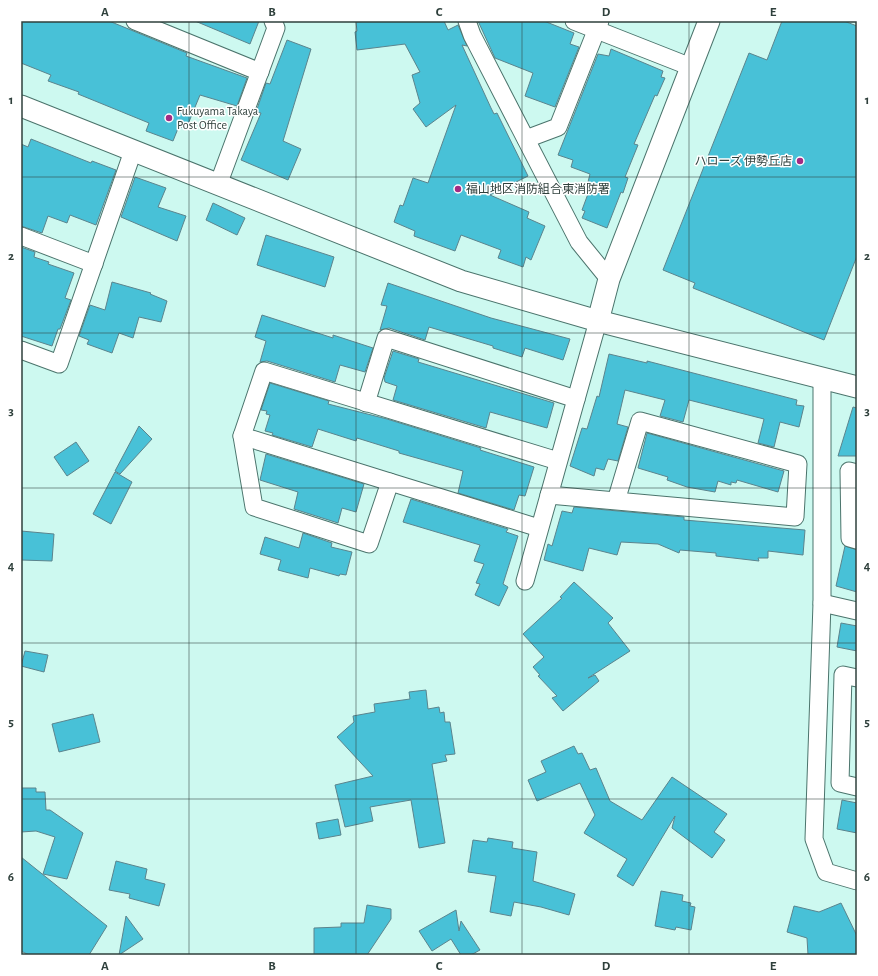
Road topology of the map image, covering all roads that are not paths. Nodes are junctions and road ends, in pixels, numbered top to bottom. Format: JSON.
{"nodes":[{"id":1,"x":135,"y":21,"type":"edge"},
{"id":2,"x":273,"y":21,"type":"edge"},
{"id":3,"x":467,"y":21,"type":"edge"},
{"id":4,"x":574,"y":21,"type":"edge"},
{"id":5,"x":709,"y":21,"type":"edge"},
{"id":6,"x":598,"y":25,"type":"edge"},
{"id":7,"x":692,"y":67,"type":"junction"},
{"id":8,"x":260,"y":72,"type":"junction"},
{"id":9,"x":21,"y":106,"type":"edge"},
{"id":10,"x":526,"y":139,"type":"junction"},
{"id":11,"x":134,"y":152,"type":"junction"},
{"id":12,"x":218,"y":185,"type":"junction"},
{"id":13,"x":21,"y":236,"type":"edge"},
{"id":14,"x":94,"y":264,"type":"junction"},
{"id":15,"x":609,"y":279,"type":"junction"},
{"id":16,"x":598,"y":321,"type":"junction"},
{"id":17,"x":21,"y":350,"type":"edge"},
{"id":18,"x":822,"y":378,"type":"junction"},
{"id":19,"x":857,"y":388,"type":"edge"},
{"id":20,"x":576,"y":399,"type":"junction"},
{"id":21,"x":366,"y":403,"type":"junction"},
{"id":22,"x":242,"y":436,"type":"junction"},
{"id":23,"x":558,"y":461,"type":"junction"},
{"id":24,"x":857,"y":473,"type":"edge"},
{"id":25,"x":390,"y":482,"type":"junction"},
{"id":26,"x":549,"y":496,"type":"junction"},
{"id":27,"x":616,"y":501,"type":"junction"},
{"id":28,"x":539,"y":528,"type":"junction"},
{"id":29,"x":857,"y":540,"type":"edge"},
{"id":30,"x":525,"y":581,"type":"dead end"},
{"id":31,"x":822,"y":603,"type":"junction"},
{"id":32,"x":857,"y":611,"type":"edge"},
{"id":33,"x":857,"y":678,"type":"edge"},
{"id":34,"x":857,"y":787,"type":"edge"},
{"id":35,"x":857,"y":881,"type":"edge"}],
"edges":[{"from":1,"to":8,"type":"street"},
{"from":2,"to":8,"type":"street"},
{"from":3,"to":10,"type":"street"},
{"from":4,"to":6,"type":"street"},
{"from":5,"to":7,"type":"street"},
{"from":6,"to":7,"type":"street"},
{"from":6,"to":10,"type":"street"},
{"from":7,"to":15,"type":"street"},
{"from":8,"to":12,"type":"street"},
{"from":9,"to":11,"type":"street"},
{"from":10,"to":15,"type":"street"},
{"from":11,"to":12,"type":"street"},
{"from":11,"to":14,"type":"street"},
{"from":12,"to":16,"type":"street"},
{"from":13,"to":14,"type":"street"},
{"from":14,"to":17,"type":"street"},
{"from":15,"to":16,"type":"street"},
{"from":16,"to":18,"type":"street"},
{"from":16,"to":20,"type":"street"},
{"from":18,"to":19,"type":"street"},
{"from":18,"to":31,"type":"street"},
{"from":20,"to":21,"type":"street"},
{"from":20,"to":23,"type":"street"},
{"from":21,"to":22,"type":"street"},
{"from":21,"to":23,"type":"street"},
{"from":22,"to":25,"type":"street"},
{"from":22,"to":25,"type":"street"},
{"from":23,"to":26,"type":"street"},
{"from":24,"to":29,"type":"street"},
{"from":25,"to":28,"type":"street"},
{"from":26,"to":27,"type":"street"},
{"from":26,"to":28,"type":"street"},
{"from":27,"to":27,"type":"street"},
{"from":28,"to":30,"type":"street"},
{"from":31,"to":32,"type":"street"},
{"from":31,"to":35,"type":"street"},
{"from":33,"to":34,"type":"street"}]}
